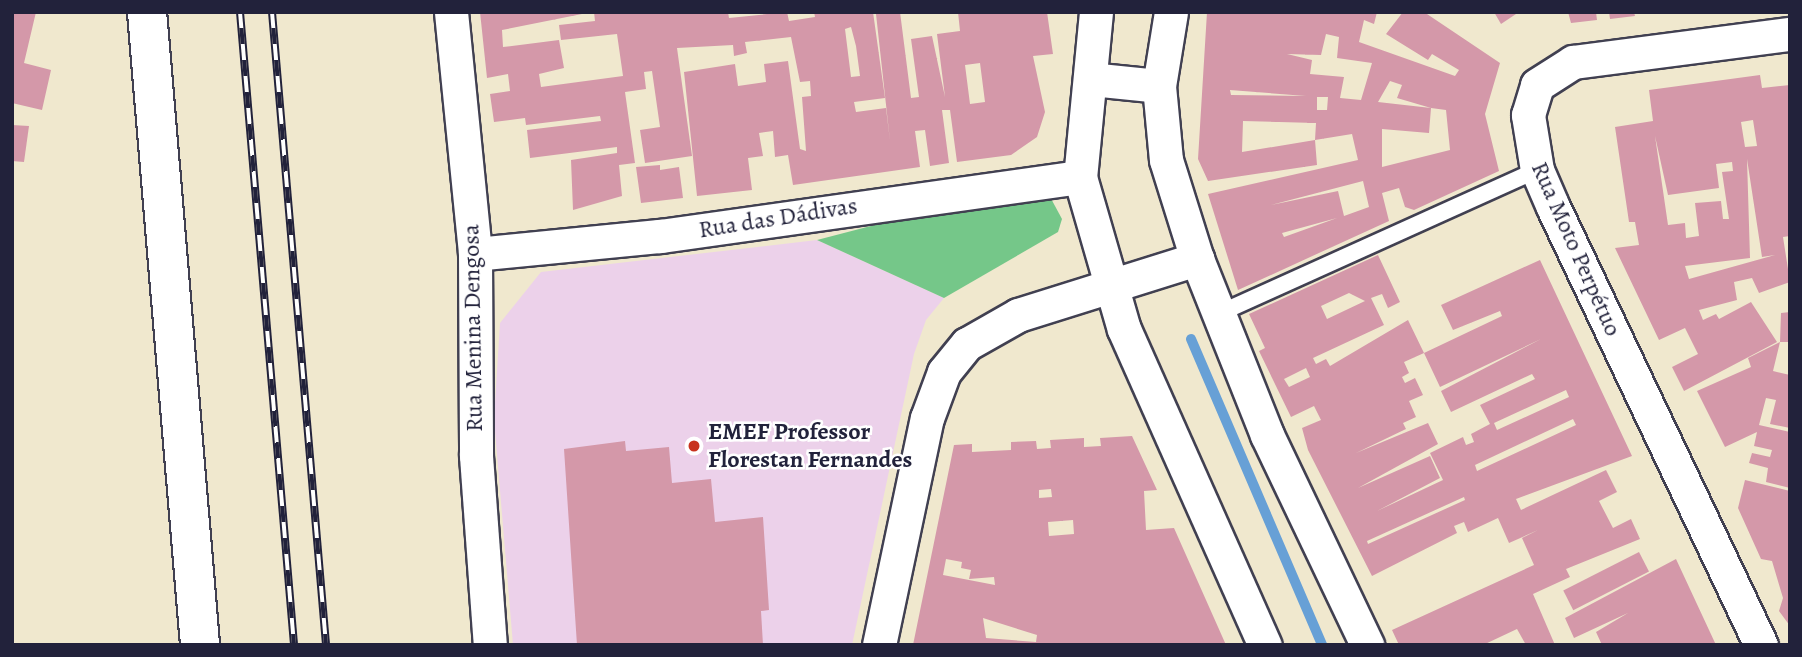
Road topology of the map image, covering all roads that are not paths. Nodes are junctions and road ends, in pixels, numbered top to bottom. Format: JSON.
{"nodes":[{"id":1,"x":147,"y":12,"type":"edge"},
{"id":2,"x":450,"y":12,"type":"edge"},
{"id":3,"x":1096,"y":12,"type":"edge"},
{"id":4,"x":1171,"y":12,"type":"edge"},
{"id":5,"x":1790,"y":33,"type":"edge"},
{"id":6,"x":1091,"y":79,"type":"junction"},
{"id":7,"x":1159,"y":86,"type":"junction"},
{"id":8,"x":1537,"y":170,"type":"junction"},
{"id":9,"x":1080,"y":177,"type":"junction"},
{"id":10,"x":475,"y":254,"type":"junction"},
{"id":11,"x":1197,"y":259,"type":"junction"},
{"id":12,"x":1110,"y":287,"type":"junction"},
{"id":13,"x":1218,"y":314,"type":"junction"},
{"id":14,"x":200,"y":645,"type":"edge"},
{"id":15,"x":490,"y":645,"type":"edge"},
{"id":16,"x":879,"y":645,"type":"edge"},
{"id":17,"x":1265,"y":645,"type":"edge"},
{"id":18,"x":1367,"y":645,"type":"edge"},
{"id":19,"x":1761,"y":645,"type":"edge"}],
"edges":[{"from":1,"to":14,"type":"street"},
{"from":2,"to":10,"type":"street","name":"Rua Menina Dengosa"},
{"from":3,"to":6,"type":"street"},
{"from":4,"to":7,"type":"street"},
{"from":5,"to":8,"type":"street","name":"Rua Moto Perpétuo"},
{"from":6,"to":7,"type":"street"},
{"from":6,"to":9,"type":"street"},
{"from":7,"to":11,"type":"street"},
{"from":8,"to":13,"type":"lane"},
{"from":8,"to":19,"type":"street","name":"Rua Moto Perpétuo"},
{"from":9,"to":10,"type":"street","name":"Rua das Dádivas"},
{"from":9,"to":12,"type":"street"},
{"from":10,"to":15,"type":"street","name":"Rua Menina Dengosa"},
{"from":11,"to":12,"type":"street"},
{"from":11,"to":13,"type":"street"},
{"from":12,"to":16,"type":"street"},
{"from":12,"to":17,"type":"street"},
{"from":13,"to":18,"type":"street"}]}
